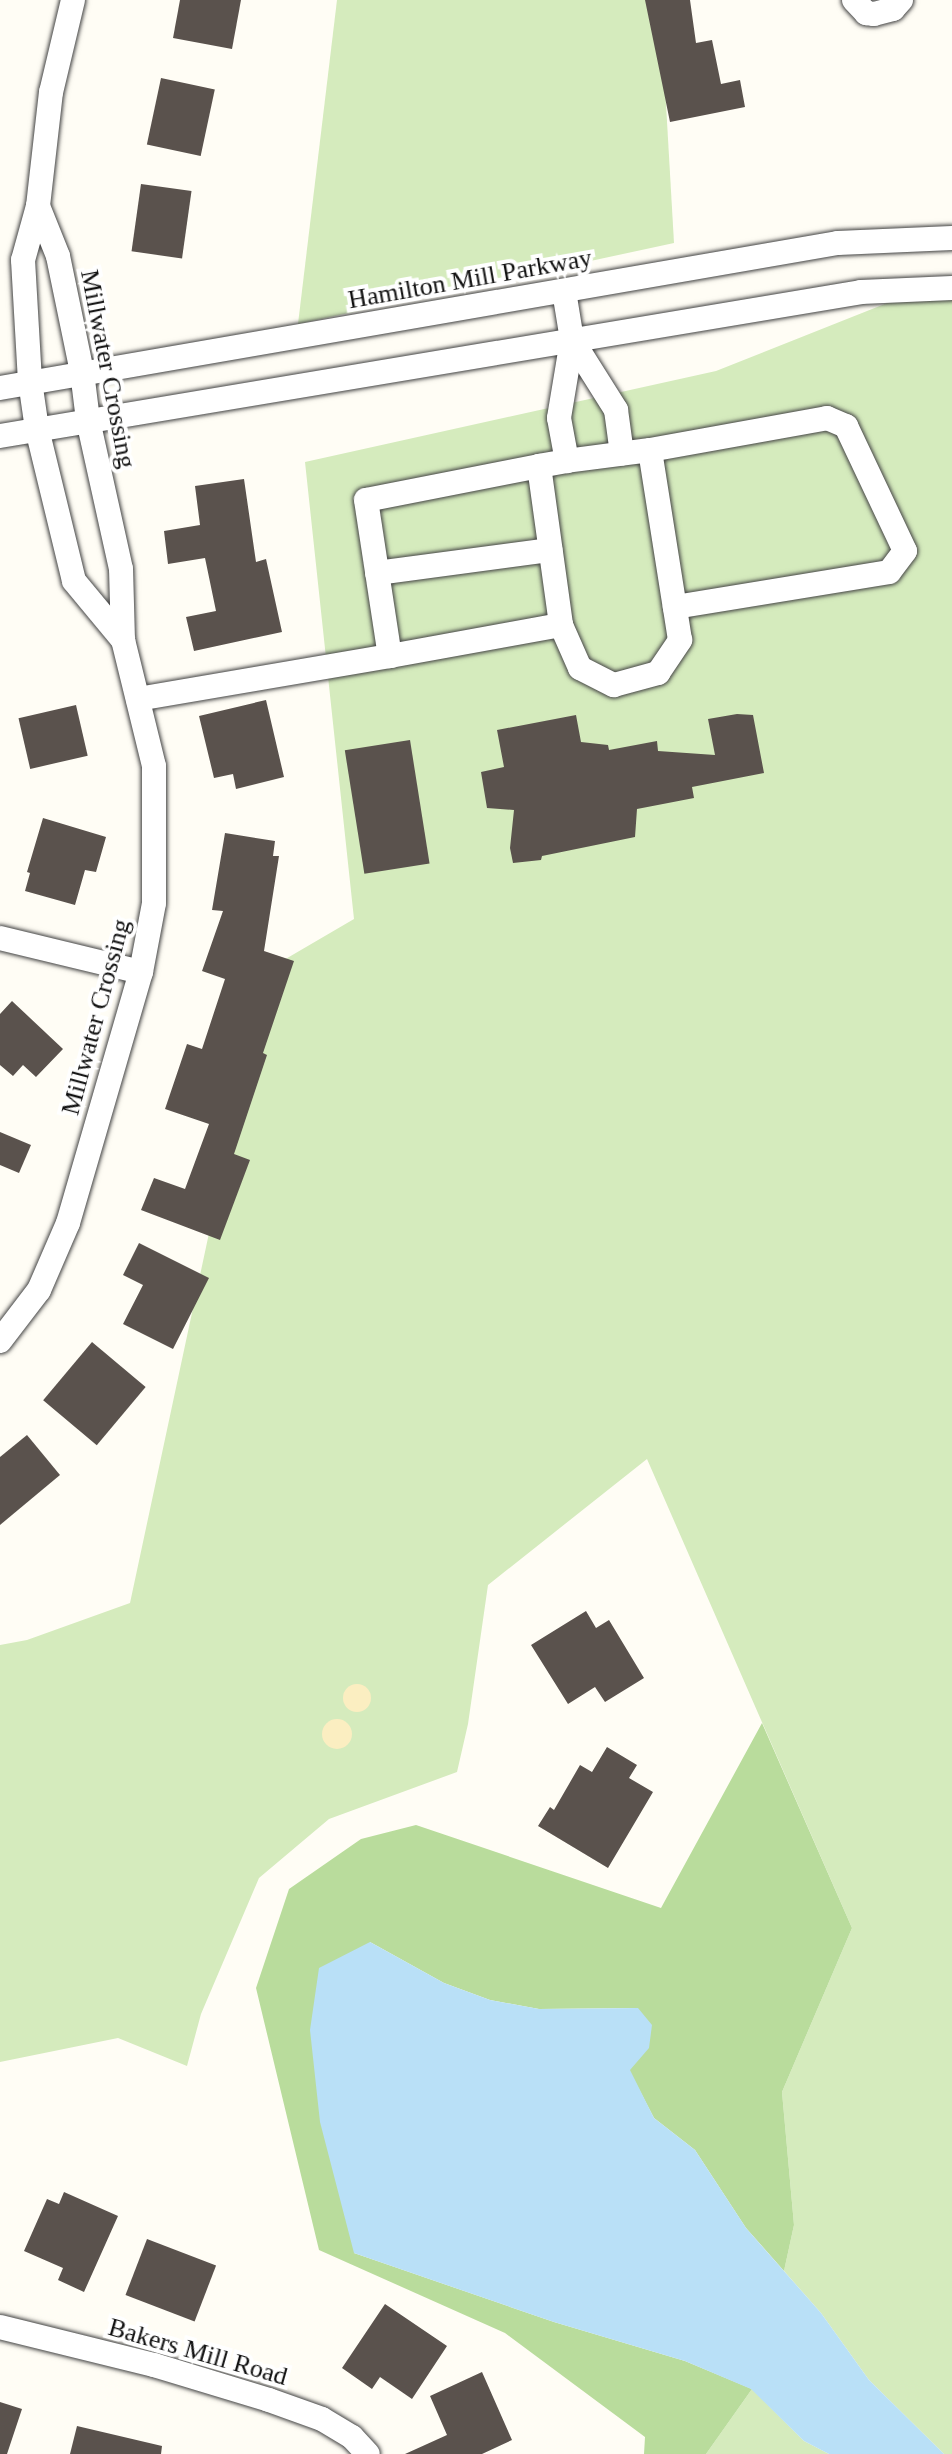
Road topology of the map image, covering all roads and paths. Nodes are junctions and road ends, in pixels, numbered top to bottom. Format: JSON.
{"nodes":[{"id":1,"x":73,"y":0,"type":"edge"},
{"id":2,"x":854,"y":0,"type":"edge"},
{"id":3,"x":901,"y":0,"type":"edge"},
{"id":4,"x":38,"y":206,"type":"junction"},
{"id":5,"x":952,"y":238,"type":"edge"},
{"id":6,"x":952,"y":288,"type":"edge"},
{"id":7,"x":564,"y":291,"type":"junction"},
{"id":8,"x":572,"y":340,"type":"junction"},
{"id":9,"x":82,"y":372,"type":"junction"},
{"id":10,"x":30,"y":381,"type":"junction"},
{"id":11,"x":0,"y":388,"type":"edge"},
{"id":12,"x":88,"y":420,"type":"junction"},
{"id":13,"x":37,"y":429,"type":"junction"},
{"id":14,"x":0,"y":436,"type":"edge"},
{"id":15,"x":650,"y":450,"type":"junction"},
{"id":16,"x":622,"y":454,"type":"junction"},
{"id":17,"x":567,"y":461,"type":"junction"},
{"id":18,"x":539,"y":466,"type":"junction"},
{"id":19,"x":550,"y":550,"type":"junction"},
{"id":20,"x":377,"y":573,"type":"junction"},
{"id":21,"x":675,"y":607,"type":"junction"},
{"id":22,"x":561,"y":625,"type":"junction"},
{"id":23,"x":123,"y":640,"type":"junction"},
{"id":24,"x":390,"y":656,"type":"junction"},
{"id":25,"x":138,"y":699,"type":"junction"},
{"id":26,"x":0,"y":938,"type":"edge"},
{"id":27,"x":141,"y":972,"type":"junction"},
{"id":28,"x":0,"y":1341,"type":"edge"},
{"id":29,"x":0,"y":2327,"type":"edge"},
{"id":30,"x":368,"y":2454,"type":"edge"}],
"edges":[{"from":1,"to":4,"type":"street","name":"Millwater Crossing"},
{"from":2,"to":3,"type":"street"},
{"from":4,"to":9,"type":"street","name":"Millwater Crossing"},
{"from":4,"to":10,"type":"street","name":"Millwater Crossing"},
{"from":5,"to":7,"type":"street","name":"Hamilton Mill Parkway"},
{"from":6,"to":8,"type":"street"},
{"from":7,"to":8,"type":"street"},
{"from":7,"to":9,"type":"street","name":"Hamilton Mill Parkway"},
{"from":8,"to":12,"type":"street"},
{"from":8,"to":16,"type":"street"},
{"from":8,"to":17,"type":"street"},
{"from":9,"to":10,"type":"street","name":"Hamilton Mill Parkway"},
{"from":9,"to":12,"type":"street","name":"Millwater Crossing"},
{"from":10,"to":11,"type":"street","name":"Hamilton Mill Parkway"},
{"from":10,"to":13,"type":"street","name":"Millwater Crossing"},
{"from":12,"to":13,"type":"street"},
{"from":12,"to":23,"type":"street","name":"Millwater Crossing"},
{"from":13,"to":14,"type":"street"},
{"from":13,"to":23,"type":"street","name":"Millwater Crossing"},
{"from":15,"to":16,"type":"street"},
{"from":15,"to":21,"type":"street"},
{"from":15,"to":21,"type":"street"},
{"from":16,"to":17,"type":"street"},
{"from":17,"to":18,"type":"street"},
{"from":18,"to":19,"type":"street"},
{"from":18,"to":20,"type":"street"},
{"from":19,"to":20,"type":"street"},
{"from":19,"to":22,"type":"street"},
{"from":20,"to":24,"type":"street"},
{"from":21,"to":22,"type":"street"},
{"from":22,"to":24,"type":"street"},
{"from":23,"to":25,"type":"street","name":"Millwater Crossing"},
{"from":24,"to":25,"type":"street"},
{"from":25,"to":27,"type":"street","name":"Millwater Crossing"},
{"from":26,"to":27,"type":"street"},
{"from":27,"to":28,"type":"street","name":"Millwater Crossing"},
{"from":29,"to":30,"type":"street","name":"Bakers Mill Road"}]}
